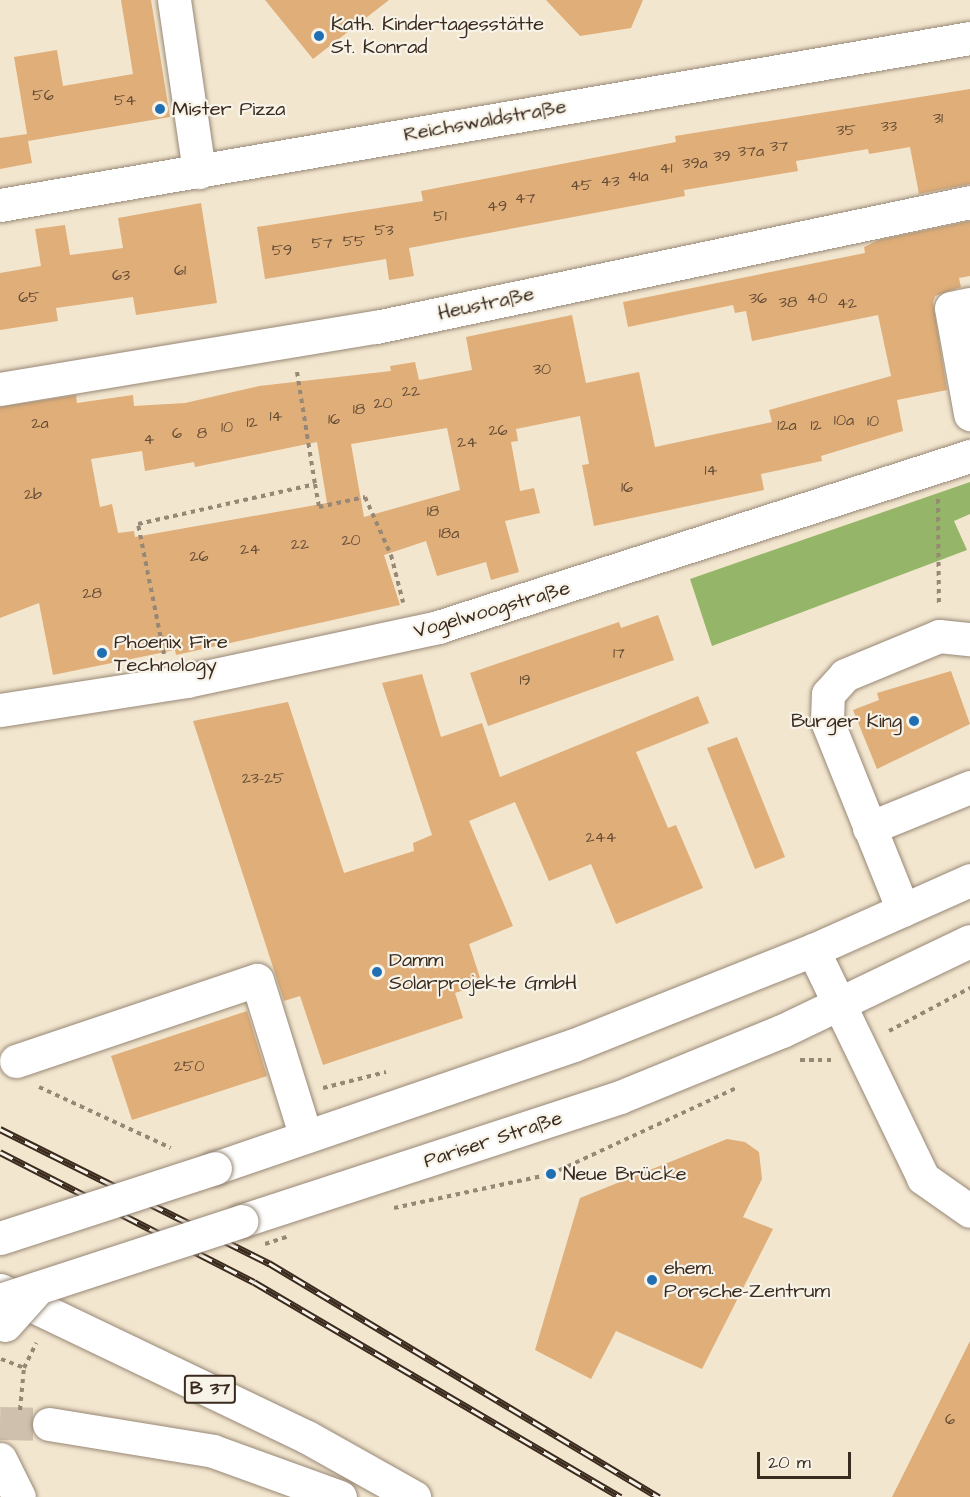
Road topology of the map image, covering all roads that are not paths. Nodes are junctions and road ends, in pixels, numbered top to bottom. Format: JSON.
{"nodes":[{"id":1,"x":174,"y":0,"type":"edge"},
{"id":2,"x":970,"y":38,"type":"edge"},
{"id":3,"x":199,"y":172,"type":"junction"},
{"id":4,"x":970,"y":202,"type":"edge"},
{"id":5,"x":0,"y":205,"type":"edge"},
{"id":6,"x":970,"y":304,"type":"edge"},
{"id":7,"x":0,"y":389,"type":"edge"},
{"id":8,"x":970,"y":414,"type":"edge"},
{"id":9,"x":970,"y":456,"type":"edge"},
{"id":10,"x":970,"y":639,"type":"edge"},
{"id":11,"x":0,"y":710,"type":"edge"},
{"id":12,"x":970,"y":787,"type":"edge"},
{"id":13,"x":869,"y":828,"type":"junction"},
{"id":14,"x":970,"y":880,"type":"edge"},
{"id":15,"x":903,"y":910,"type":"junction"},
{"id":16,"x":970,"y":941,"type":"edge"},
{"id":17,"x":813,"y":950,"type":"junction"},
{"id":18,"x":838,"y":1004,"type":"junction"},
{"id":19,"x":23,"y":1072,"type":"road end"},
{"id":20,"x":306,"y":1137,"type":"junction"},
{"id":21,"x":970,"y":1211,"type":"edge"},
{"id":22,"x":0,"y":1238,"type":"edge"},
{"id":23,"x":0,"y":1290,"type":"edge"},
{"id":24,"x":2,"y":1321,"type":"edge"},
{"id":25,"x":36,"y":1422,"type":"tunnel mouth"},
{"id":26,"x":0,"y":1460,"type":"edge"},
{"id":27,"x":19,"y":1497,"type":"edge"},
{"id":28,"x":340,"y":1497,"type":"edge"},
{"id":29,"x":414,"y":1497,"type":"edge"}],
"edges":[{"from":1,"to":3,"type":"street"},
{"from":2,"to":3,"type":"street","name":"Reichswaldstraße"},
{"from":3,"to":5,"type":"street","name":"Reichswaldstraße"},
{"from":4,"to":7,"type":"street","name":"Heustraße"},
{"from":6,"to":8,"type":"street"},
{"from":9,"to":11,"type":"street","name":"Vogelwoogstraße"},
{"from":10,"to":13,"type":"street"},
{"from":12,"to":13,"type":"street"},
{"from":13,"to":15,"type":"street"},
{"from":14,"to":15,"type":"street"},
{"from":15,"to":17,"type":"street"},
{"from":16,"to":18,"type":"street","name":"Pariser Straße"},
{"from":17,"to":18,"type":"street"},
{"from":17,"to":20,"type":"street"},
{"from":18,"to":21,"type":"street"},
{"from":18,"to":24,"type":"street","name":"Pariser Straße","bridge":true},
{"from":19,"to":20,"type":"street"},
{"from":20,"to":22,"type":"street","bridge":true},
{"from":23,"to":29,"type":"street","number":"B 37"},
{"from":25,"to":28,"type":"street"},
{"from":26,"to":27,"type":"street"}]}
